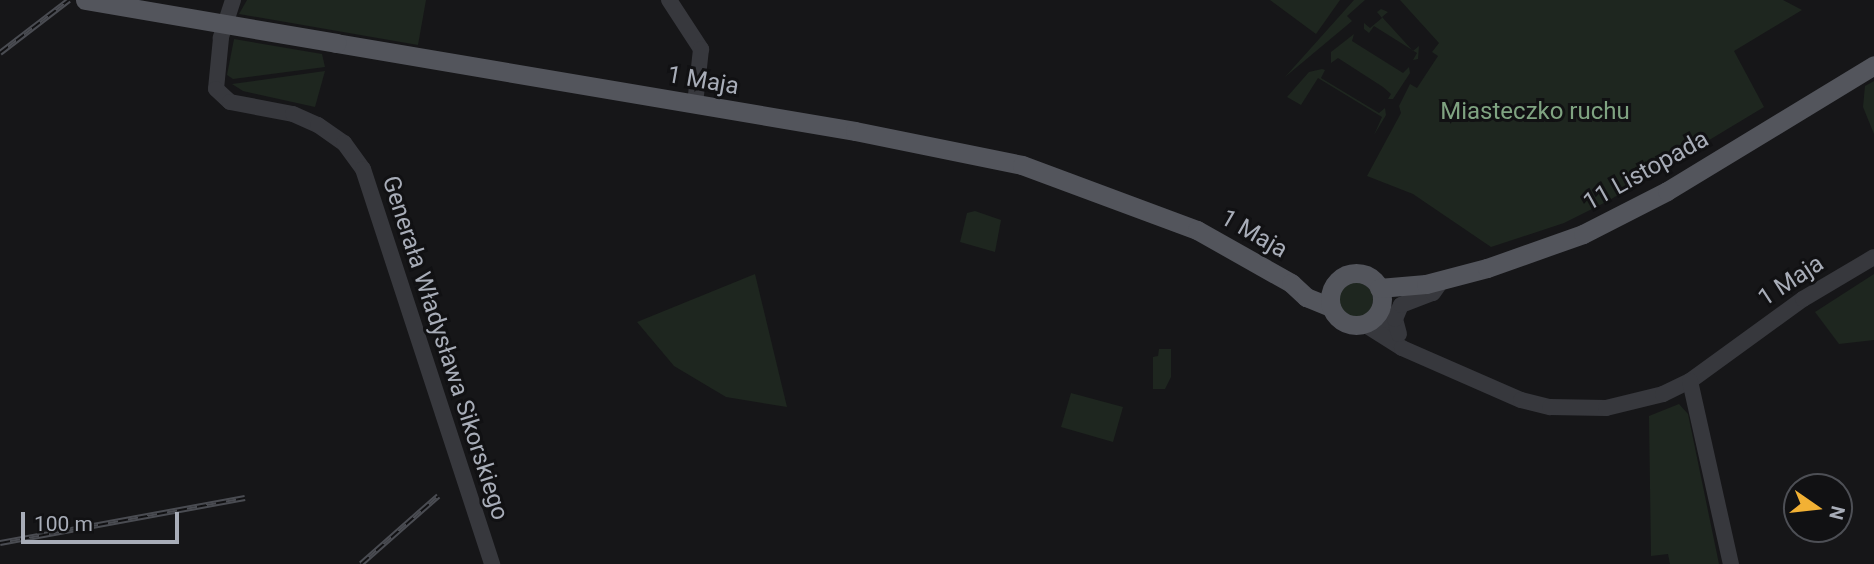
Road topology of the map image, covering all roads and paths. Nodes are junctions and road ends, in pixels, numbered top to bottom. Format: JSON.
{"nodes":[{"id":1,"x":85,"y":0,"type":"edge"},
{"id":2,"x":233,"y":0,"type":"edge"},
{"id":3,"x":669,"y":0,"type":"edge"},
{"id":4,"x":1874,"y":65,"type":"edge"},
{"id":5,"x":695,"y":104,"type":"junction"},
{"id":6,"x":1874,"y":257,"type":"edge"},
{"id":7,"x":1434,"y":282,"type":"junction"},
{"id":8,"x":1331,"y":298,"type":"junction"},
{"id":9,"x":1375,"y":308,"type":"junction"},
{"id":10,"x":1399,"y":334,"type":"junction"},
{"id":11,"x":1426,"y":355,"type":"junction"},
{"id":12,"x":1690,"y":381,"type":"junction"},
{"id":13,"x":492,"y":564,"type":"edge"},
{"id":14,"x":1731,"y":564,"type":"edge"}],
"edges":[{"from":1,"to":5,"type":"main road","name":"1 Maja","bridge":true},
{"from":2,"to":13,"type":"street","name":"Generała Władysława Sikorskiego"},
{"from":3,"to":5,"type":"street"},
{"from":4,"to":7,"type":"main road","name":"11 Listopada"},
{"from":5,"to":8,"type":"main road","name":"1 Maja"},
{"from":6,"to":12,"type":"street","name":"1 Maja"},
{"from":7,"to":9,"type":"main road","name":"11 Listopada"},
{"from":7,"to":10,"type":"street"},
{"from":8,"to":9,"type":"main road"},
{"from":8,"to":9,"type":"main road"},
{"from":9,"to":10,"type":"street","name":"1 Maja"},
{"from":9,"to":11,"type":"street","name":"1 Maja"},
{"from":10,"to":11,"type":"street","name":"1 Maja"},
{"from":11,"to":12,"type":"street","name":"1 Maja"},
{"from":12,"to":14,"type":"street"}]}
